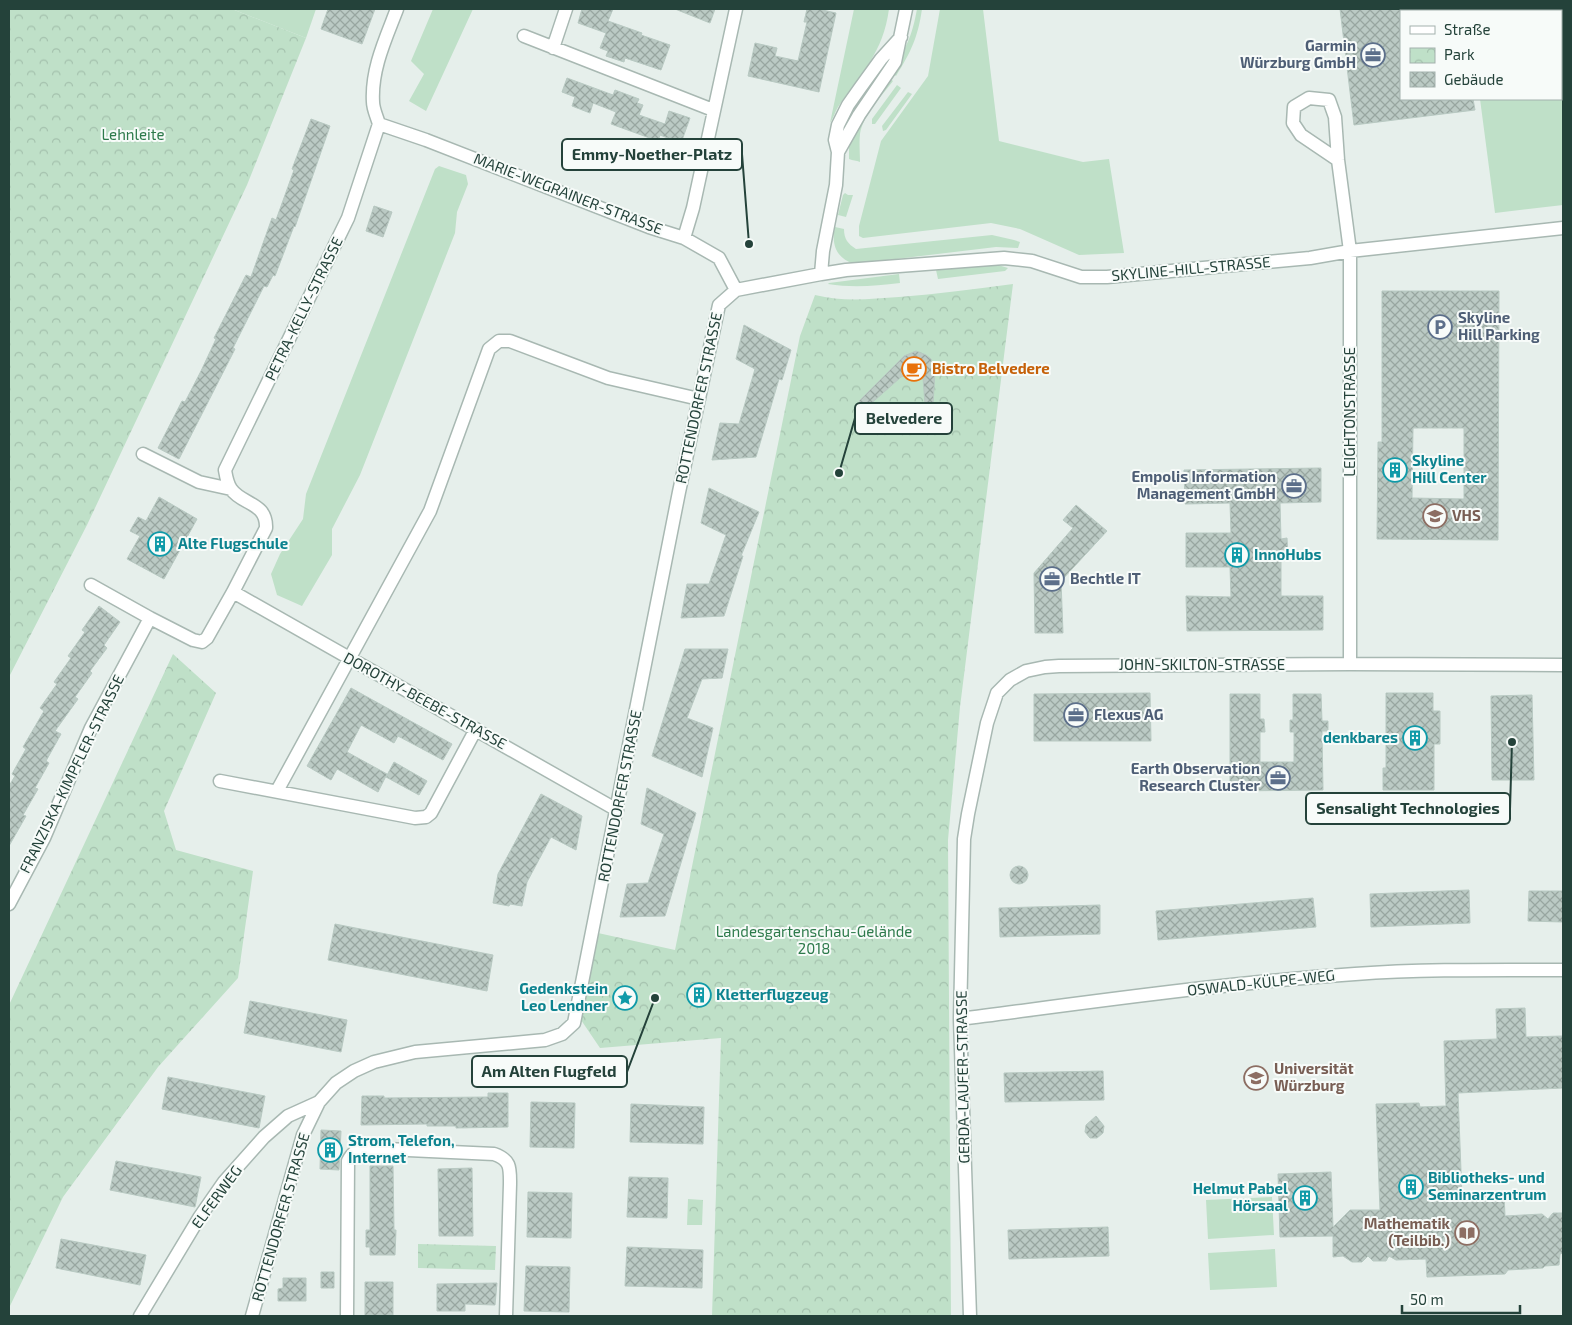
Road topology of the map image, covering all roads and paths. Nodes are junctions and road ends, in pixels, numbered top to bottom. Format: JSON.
{"nodes":[{"id":1,"x":397,"y":9,"type":"edge"},
{"id":2,"x":566,"y":9,"type":"edge"},
{"id":3,"x":736,"y":9,"type":"edge"},
{"id":4,"x":906,"y":9,"type":"edge"},
{"id":5,"x":524,"y":36,"type":"dead end"},
{"id":6,"x":553,"y":48,"type":"junction"},
{"id":7,"x":714,"y":110,"type":"junction"},
{"id":8,"x":379,"y":124,"type":"junction"},
{"id":9,"x":1338,"y":160,"type":"junction"},
{"id":10,"x":1563,"y":228,"type":"edge"},
{"id":11,"x":684,"y":238,"type":"junction"},
{"id":12,"x":1350,"y":251,"type":"junction"},
{"id":13,"x":821,"y":274,"type":"junction"},
{"id":14,"x":736,"y":290,"type":"junction"},
{"id":15,"x":699,"y":399,"type":"junction"},
{"id":16,"x":143,"y":454,"type":"dead end"},
{"id":17,"x":231,"y":489,"type":"junction"},
{"id":18,"x":91,"y":585,"type":"dead end"},
{"id":19,"x":233,"y":592,"type":"junction"},
{"id":20,"x":150,"y":618,"type":"junction"},
{"id":21,"x":348,"y":658,"type":"junction"},
{"id":22,"x":1350,"y":664,"type":"junction"},
{"id":23,"x":1563,"y":665,"type":"edge"},
{"id":24,"x":476,"y":729,"type":"junction"},
{"id":25,"x":220,"y":781,"type":"dead end"},
{"id":26,"x":277,"y":791,"type":"junction"},
{"id":27,"x":617,"y":810,"type":"junction"},
{"id":28,"x":964,"y":837,"type":"joint"},
{"id":29,"x":9,"y":904,"type":"edge"},
{"id":30,"x":1563,"y":970,"type":"edge"},
{"id":31,"x":960,"y":1020,"type":"junction"},
{"id":32,"x":319,"y":1102,"type":"junction"},
{"id":33,"x":140,"y":1316,"type":"edge"},
{"id":34,"x":252,"y":1316,"type":"edge"},
{"id":35,"x":347,"y":1316,"type":"edge"},
{"id":36,"x":506,"y":1316,"type":"edge"},
{"id":37,"x":970,"y":1316,"type":"edge"}],
"edges":[{"from":1,"to":8,"type":"street"},
{"from":2,"to":6,"type":"street"},
{"from":3,"to":7,"type":"street"},
{"from":4,"to":13,"type":"street"},
{"from":5,"to":6,"type":"street"},
{"from":6,"to":7,"type":"street"},
{"from":7,"to":11,"type":"street"},
{"from":8,"to":11,"type":"street","name":"MARIE-WEGRAINER-STRASSE"},
{"from":8,"to":17,"type":"street","name":"PETRA-KELLY-STRASSE"},
{"from":9,"to":9,"type":"street","name":"LEIGHTONSTRASSE"},
{"from":9,"to":12,"type":"street","name":"LEIGHTONSTRASSE"},
{"from":10,"to":12,"type":"street","name":"SKYLINE-HILL-STRASSE"},
{"from":11,"to":14,"type":"street","name":"MARIE-WEGRAINER-STRASSE"},
{"from":12,"to":13,"type":"street","name":"SKYLINE-HILL-STRASSE"},
{"from":12,"to":22,"type":"street","name":"LEIGHTONSTRASSE"},
{"from":13,"to":14,"type":"street"},
{"from":14,"to":15,"type":"street","name":"ROTTENDORFER STRASSE"},
{"from":15,"to":21,"type":"street"},
{"from":15,"to":27,"type":"street","name":"ROTTENDORFER STRASSE"},
{"from":16,"to":17,"type":"street"},
{"from":17,"to":19,"type":"street"},
{"from":18,"to":20,"type":"street"},
{"from":19,"to":20,"type":"street"},
{"from":19,"to":21,"type":"street","name":"DOROTHY-BEEBE-STRASSE"},
{"from":20,"to":29,"type":"street","name":"FRANZISKA-KIMPFLER-STRASSE"},
{"from":21,"to":24,"type":"street","name":"DOROTHY-BEEBE-STRASSE"},
{"from":21,"to":26,"type":"street"},
{"from":22,"to":23,"type":"street","name":"JOHN-SKILTON-STRASSE"},
{"from":22,"to":28,"type":"street","name":"JOHN-SKILTON-STRASSE"},
{"from":24,"to":26,"type":"street"},
{"from":24,"to":27,"type":"street","name":"DOROTHY-BEEBE-STRASSE"},
{"from":25,"to":26,"type":"street"},
{"from":27,"to":32,"type":"street","name":"ROTTENDORFER STRASSE"},
{"from":28,"to":31,"type":"street","name":"GERDA-LAUFER-STRASSE"},
{"from":30,"to":31,"type":"street","name":"OSWALD-KÜLPE-WEG"},
{"from":31,"to":37,"type":"street","name":"GERDA-LAUFER-STRASSE"},
{"from":32,"to":33,"type":"street","name":"ELFERWEG"},
{"from":32,"to":34,"type":"street","name":"ROTTENDORFER STRASSE"},
{"from":35,"to":36,"type":"street"}]}
